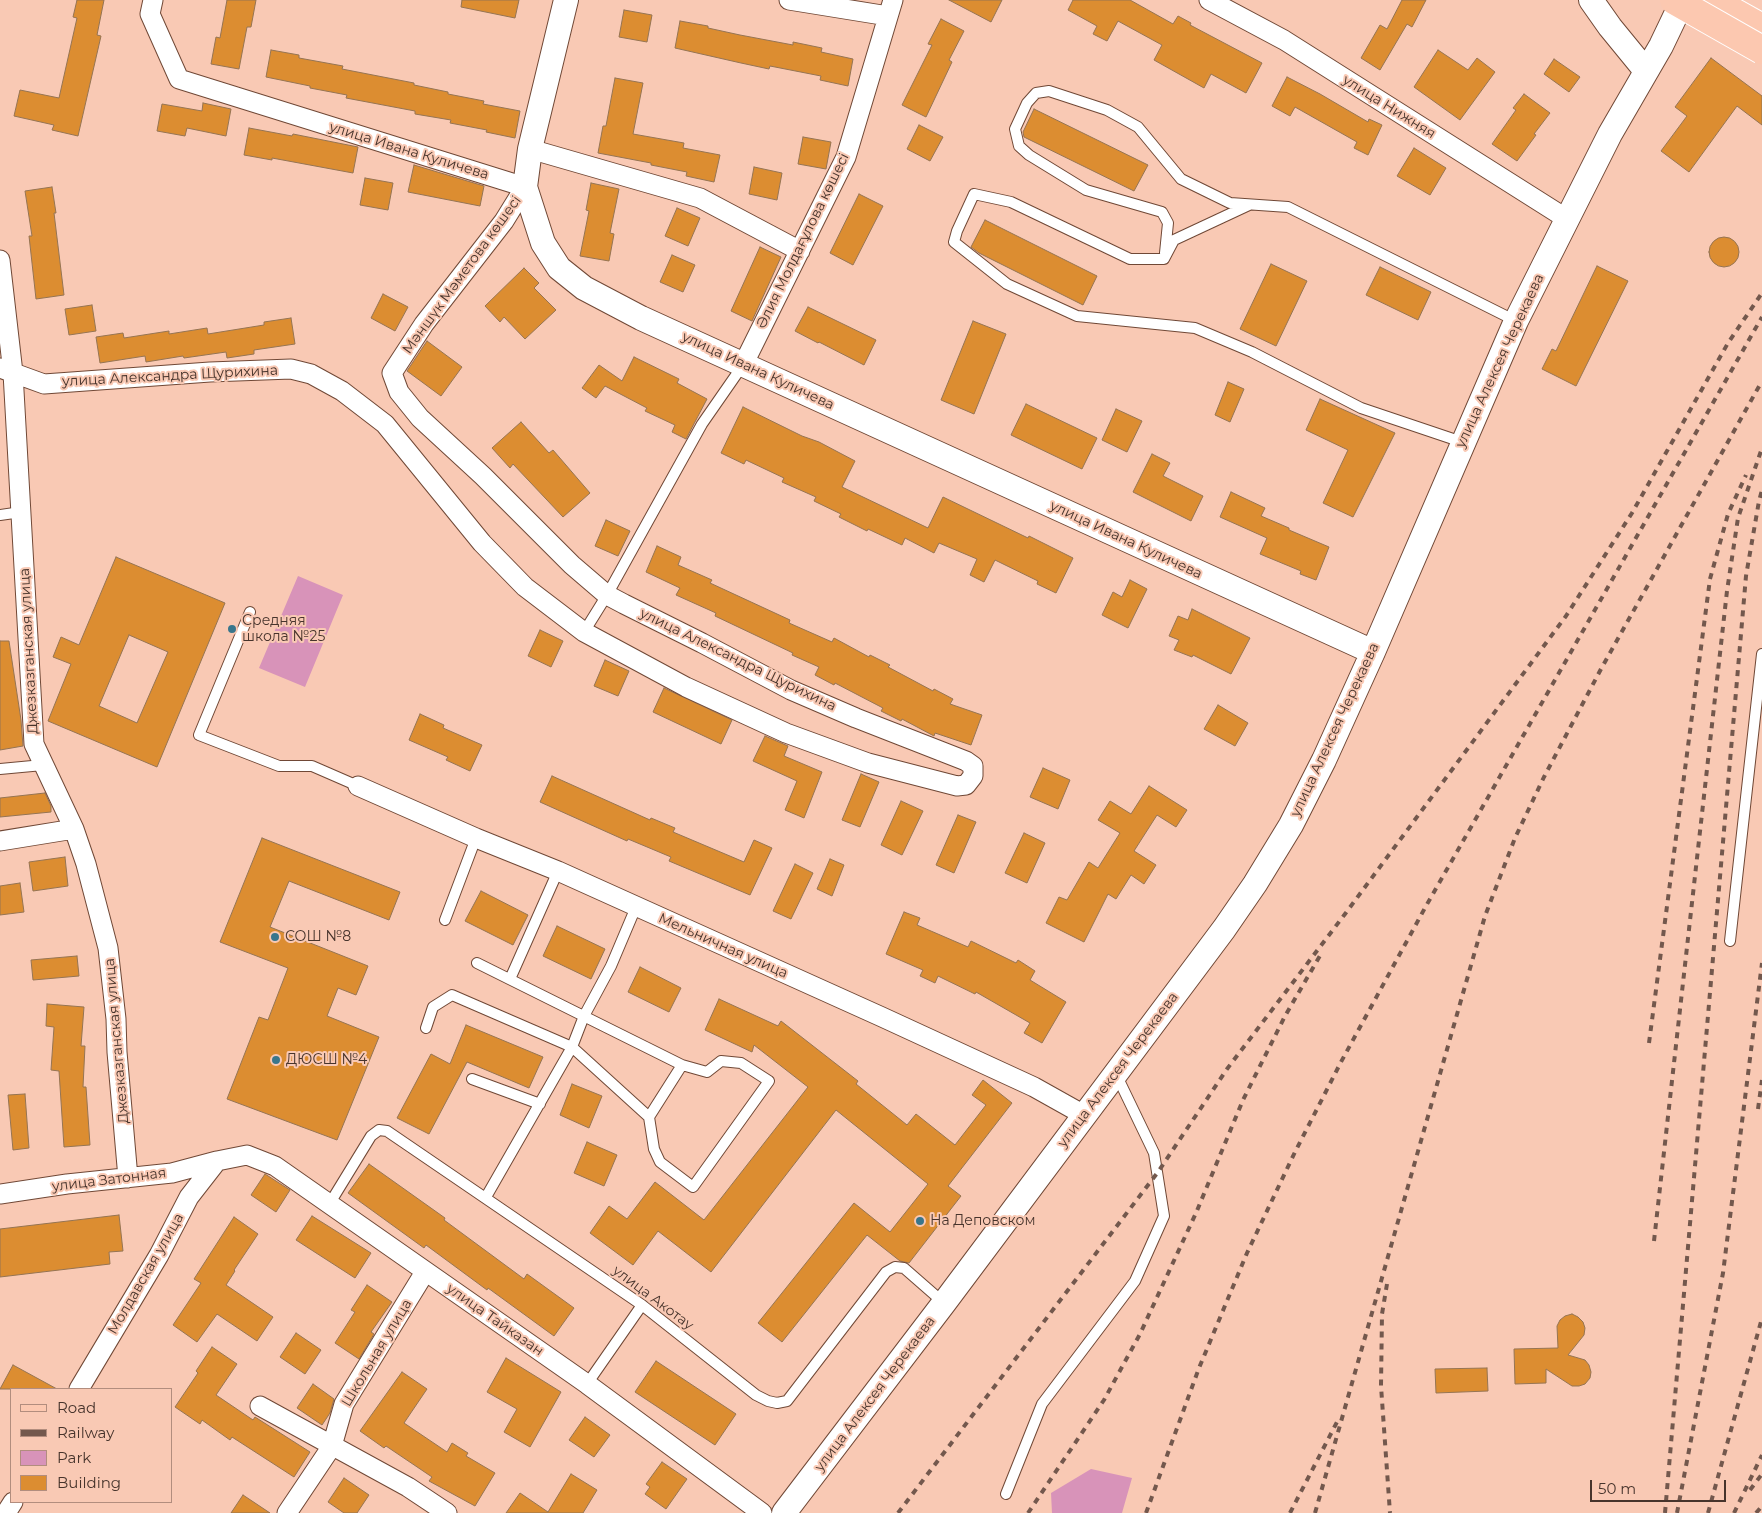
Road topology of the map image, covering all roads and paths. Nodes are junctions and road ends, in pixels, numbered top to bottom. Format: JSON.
{"nodes":[{"id":1,"x":153,"y":0,"type":"edge"},
{"id":2,"x":566,"y":0,"type":"edge"},
{"id":3,"x":789,"y":0,"type":"edge"},
{"id":4,"x":1209,"y":0,"type":"edge"},
{"id":5,"x":1591,"y":0,"type":"edge"},
{"id":6,"x":1674,"y":0,"type":"edge"},
{"id":7,"x":1683,"y":0,"type":"edge"},
{"id":8,"x":1712,"y":0,"type":"edge"},
{"id":9,"x":890,"y":8,"type":"edge"},
{"id":10,"x":1762,"y":28,"type":"edge"},
{"id":11,"x":1762,"y":50,"type":"edge"},
{"id":12,"x":1646,"y":71,"type":"junction"},
{"id":13,"x":530,"y":149,"type":"junction"},
{"id":14,"x":525,"y":187,"type":"junction"},
{"id":15,"x":1249,"y":205,"type":"junction"},
{"id":16,"x":1567,"y":219,"type":"junction"},
{"id":17,"x":800,"y":251,"type":"junction"},
{"id":18,"x":1164,"y":259,"type":"junction"},
{"id":19,"x":0,"y":260,"type":"edge"},
{"id":20,"x":1516,"y":321,"type":"junction"},
{"id":21,"x":743,"y":365,"type":"junction"},
{"id":22,"x":6,"y":371,"type":"edge"},
{"id":23,"x":392,"y":373,"type":"joint"},
{"id":24,"x":1462,"y":442,"type":"junction"},
{"id":25,"x":20,"y":512,"type":"junction"},
{"id":26,"x":0,"y":515,"type":"edge"},
{"id":27,"x":608,"y":595,"type":"junction"},
{"id":28,"x":250,"y":612,"type":"dead end"},
{"id":29,"x":584,"y":632,"type":"junction"},
{"id":30,"x":1373,"y":652,"type":"junction"},
{"id":31,"x":1762,"y":654,"type":"edge"},
{"id":32,"x":43,"y":765,"type":"junction"},
{"id":33,"x":0,"y":769,"type":"edge"},
{"id":34,"x":358,"y":786,"type":"joint"},
{"id":35,"x":74,"y":829,"type":"junction"},
{"id":36,"x":476,"y":838,"type":"junction"},
{"id":37,"x":0,"y":841,"type":"edge"},
{"id":38,"x":558,"y":871,"type":"junction"},
{"id":39,"x":636,"y":907,"type":"junction"},
{"id":40,"x":445,"y":920,"type":"dead end"},
{"id":41,"x":1730,"y":941,"type":"dead end"},
{"id":42,"x":477,"y":963,"type":"dead end"},
{"id":43,"x":510,"y":979,"type":"junction"},
{"id":44,"x":584,"y":1016,"type":"junction"},
{"id":45,"x":426,"y":1028,"type":"dead end"},
{"id":46,"x":572,"y":1047,"type":"junction"},
{"id":47,"x":682,"y":1066,"type":"junction"},
{"id":48,"x":1115,"y":1073,"type":"junction"},
{"id":49,"x":472,"y":1079,"type":"dead end"},
{"id":50,"x":540,"y":1104,"type":"junction"},
{"id":51,"x":1084,"y":1115,"type":"junction"},
{"id":52,"x":649,"y":1117,"type":"junction"},
{"id":53,"x":217,"y":1161,"type":"junction"},
{"id":54,"x":128,"y":1178,"type":"junction"},
{"id":55,"x":0,"y":1194,"type":"edge"},
{"id":56,"x":486,"y":1197,"type":"junction"},
{"id":57,"x":330,"y":1203,"type":"junction"},
{"id":58,"x":425,"y":1272,"type":"junction"},
{"id":59,"x":944,"y":1303,"type":"junction"},
{"id":60,"x":642,"y":1305,"type":"junction"},
{"id":61,"x":587,"y":1384,"type":"junction"},
{"id":62,"x":80,"y":1388,"type":"edge"},
{"id":63,"x":260,"y":1406,"type":"dead end"},
{"id":64,"x":332,"y":1446,"type":"junction"},
{"id":65,"x":1006,"y":1494,"type":"dead end"},
{"id":66,"x":287,"y":1513,"type":"edge"},
{"id":67,"x":447,"y":1513,"type":"edge"},
{"id":68,"x":762,"y":1513,"type":"edge"},
{"id":69,"x":784,"y":1513,"type":"edge"}],
"edges":[{"from":1,"to":14,"type":"street","name":"улица Ивана Куличева"},
{"from":2,"to":13,"type":"street","name":"Мәншүк Мәметова көшесі"},
{"from":3,"to":9,"type":"street"},
{"from":4,"to":16,"type":"street","name":"улица Нижняя"},
{"from":5,"to":12,"type":"street"},
{"from":6,"to":11,"type":"main road","bridge":true},
{"from":7,"to":12,"type":"street","name":"улица Алексея Черекаева"},
{"from":8,"to":10,"type":"main road"},
{"from":9,"to":17,"type":"street","name":"Әлия Молдағұлова көшесі"},
{"from":12,"to":16,"type":"street","name":"улица Алексея Черекаева"},
{"from":13,"to":14,"type":"street","name":"Мәншүк Мәметова көшесі"},
{"from":13,"to":17,"type":"street"},
{"from":14,"to":21,"type":"street","name":"улица Ивана Куличева"},
{"from":14,"to":23,"type":"street","name":"Мәншүк Мәметова көшесі"},
{"from":15,"to":18,"type":"lane"},
{"from":15,"to":18,"type":"lane"},
{"from":15,"to":20,"type":"lane"},
{"from":16,"to":20,"type":"street","name":"улица Алексея Черекаева"},
{"from":17,"to":21,"type":"street","name":"Әлия Молдағұлова көшесі"},
{"from":18,"to":24,"type":"lane"},
{"from":19,"to":22,"type":"street","name":"Джезказганская улица"},
{"from":20,"to":24,"type":"street","name":"улица Алексея Черекаева"},
{"from":21,"to":27,"type":"lane"},
{"from":21,"to":30,"type":"street","name":"улица Ивана Куличева"},
{"from":22,"to":25,"type":"street","name":"Джезказганская улица"},
{"from":22,"to":29,"type":"street","name":"улица Александра Щурихина"},
{"from":23,"to":27,"type":"street","name":"улица Александра Щурихина"},
{"from":24,"to":30,"type":"street","name":"улица Алексея Черекаева"},
{"from":25,"to":26,"type":"lane"},
{"from":25,"to":32,"type":"street","name":"Джезказганская улица"},
{"from":27,"to":29,"type":"lane"},
{"from":27,"to":29,"type":"street","name":"улица Александра Щурихина"},
{"from":28,"to":34,"type":"lane"},
{"from":30,"to":48,"type":"street","name":"улица Алексея Черекаева"},
{"from":31,"to":41,"type":"lane"},
{"from":32,"to":33,"type":"lane"},
{"from":32,"to":35,"type":"street","name":"Джезказганская улица"},
{"from":34,"to":36,"type":"street","name":"Мельничная улица"},
{"from":35,"to":37,"type":"street"},
{"from":35,"to":54,"type":"street","name":"Джезказганская улица"},
{"from":36,"to":38,"type":"street","name":"Мельничная улица"},
{"from":36,"to":40,"type":"lane"},
{"from":38,"to":39,"type":"street","name":"Мельничная улица"},
{"from":38,"to":43,"type":"lane"},
{"from":39,"to":44,"type":"lane"},
{"from":39,"to":51,"type":"street","name":"Мельничная улица"},
{"from":42,"to":43,"type":"lane"},
{"from":43,"to":44,"type":"lane"},
{"from":44,"to":46,"type":"lane"},
{"from":44,"to":47,"type":"lane"},
{"from":45,"to":46,"type":"lane"},
{"from":46,"to":50,"type":"lane"},
{"from":46,"to":52,"type":"lane"},
{"from":47,"to":52,"type":"lane"},
{"from":47,"to":52,"type":"lane"},
{"from":48,"to":51,"type":"street","name":"улица Алексея Черекаева"},
{"from":48,"to":65,"type":"lane"},
{"from":49,"to":50,"type":"lane"},
{"from":50,"to":56,"type":"lane"},
{"from":51,"to":59,"type":"street","name":"улица Алексея Черекаева"},
{"from":53,"to":54,"type":"street","name":"улица Затонная"},
{"from":53,"to":57,"type":"street","name":"улица Тайказан"},
{"from":53,"to":62,"type":"street","name":"Молдавская улица"},
{"from":54,"to":55,"type":"street","name":"улица Затонная"},
{"from":56,"to":57,"type":"lane","name":"улица Акотау"},
{"from":56,"to":60,"type":"lane","name":"улица Акотау"},
{"from":57,"to":58,"type":"street","name":"улица Тайказан"},
{"from":58,"to":61,"type":"street","name":"улица Тайказан"},
{"from":58,"to":64,"type":"street","name":"Школьная улица"},
{"from":59,"to":60,"type":"lane","name":"улица Акотау"},
{"from":59,"to":69,"type":"street","name":"улица Алексея Черекаева"},
{"from":60,"to":61,"type":"lane"},
{"from":61,"to":68,"type":"street","name":"улица Тайказан"},
{"from":63,"to":64,"type":"street"},
{"from":64,"to":66,"type":"street","name":"Школьная улица"},
{"from":64,"to":67,"type":"street"}]}
